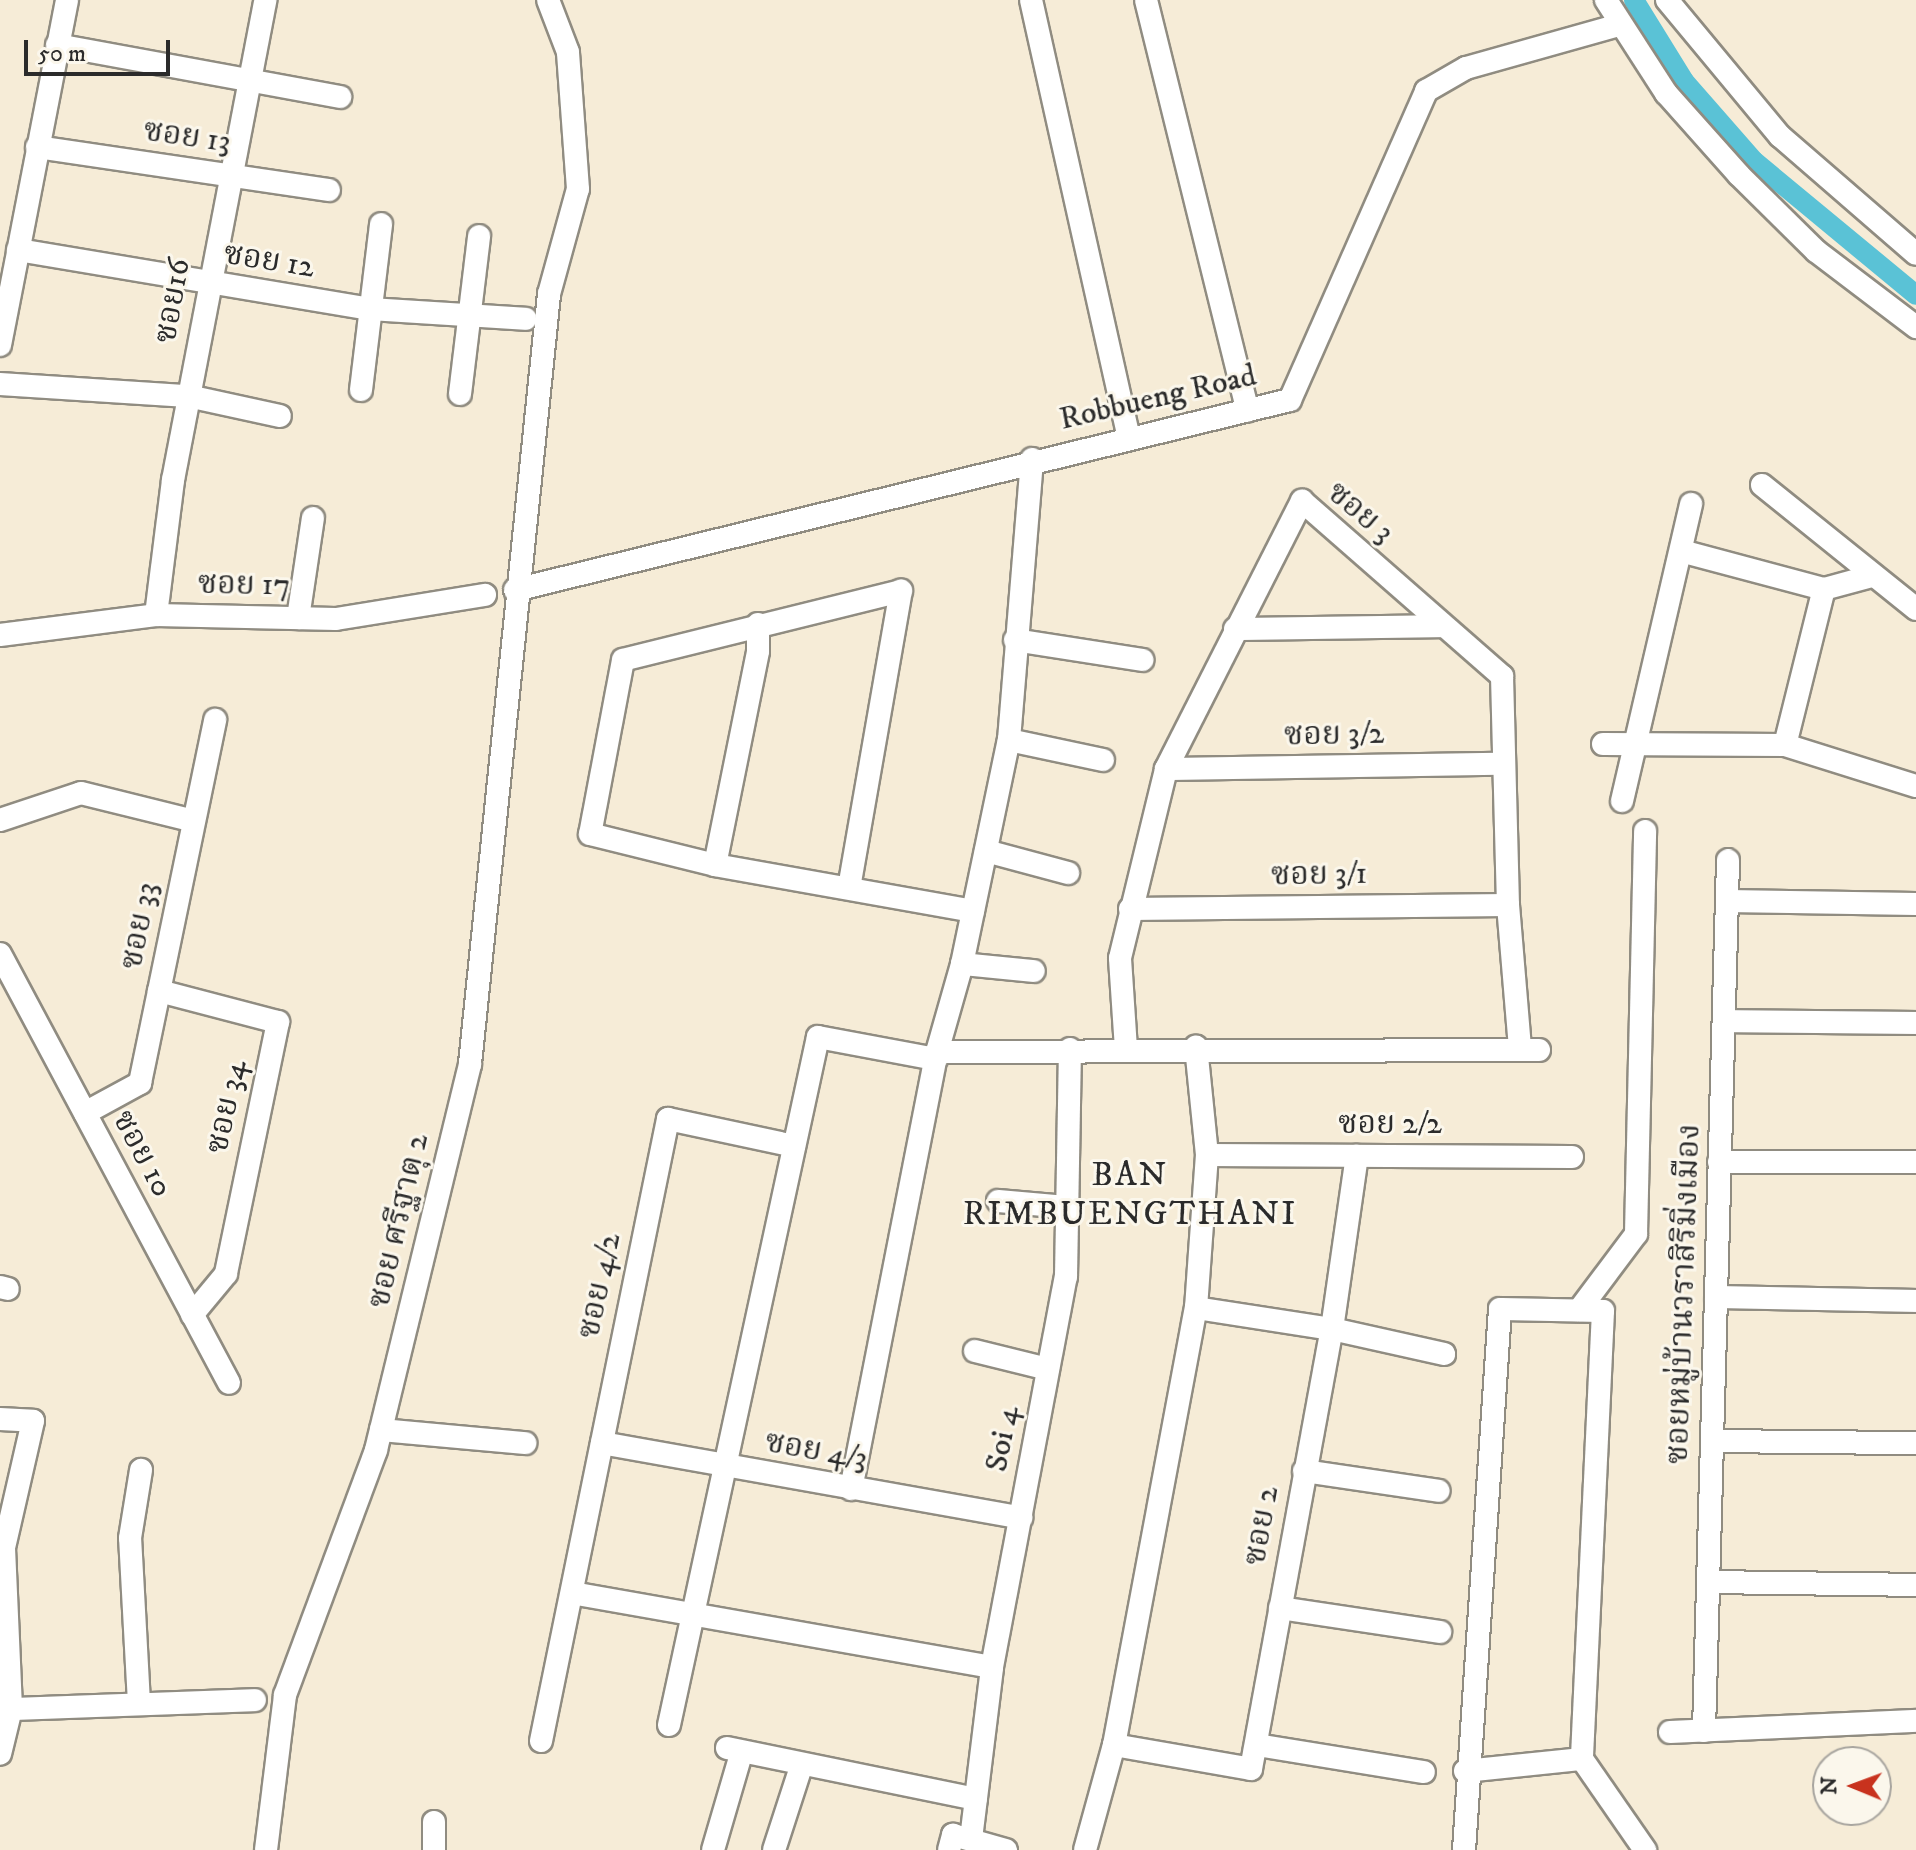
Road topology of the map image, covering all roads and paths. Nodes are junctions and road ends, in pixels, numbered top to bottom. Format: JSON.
{"nodes":[{"id":1,"x":67,"y":0,"type":"edge"},
{"id":2,"x":265,"y":0,"type":"edge"},
{"id":3,"x":548,"y":0,"type":"edge"},
{"id":4,"x":1031,"y":0,"type":"edge"},
{"id":5,"x":1146,"y":0,"type":"edge"},
{"id":6,"x":1606,"y":0,"type":"edge"},
{"id":7,"x":1667,"y":0,"type":"edge"},
{"id":8,"x":1619,"y":25,"type":"junction"},
{"id":9,"x":57,"y":45,"type":"junction"},
{"id":10,"x":249,"y":78,"type":"junction"},
{"id":11,"x":340,"y":97,"type":"dead end"},
{"id":12,"x":37,"y":147,"type":"junction"},
{"id":13,"x":230,"y":176,"type":"junction"},
{"id":14,"x":329,"y":190,"type":"dead end"},
{"id":15,"x":381,"y":224,"type":"dead end"},
{"id":16,"x":479,"y":236,"type":"dead end"},
{"id":17,"x":18,"y":250,"type":"junction"},
{"id":18,"x":1916,"y":254,"type":"edge"},
{"id":19,"x":208,"y":284,"type":"junction"},
{"id":20,"x":369,"y":309,"type":"junction"},
{"id":21,"x":470,"y":316,"type":"junction"},
{"id":22,"x":526,"y":319,"type":"dead end"},
{"id":23,"x":1916,"y":327,"type":"edge"},
{"id":24,"x":0,"y":345,"type":"edge"},
{"id":25,"x":0,"y":384,"type":"edge"},
{"id":26,"x":361,"y":390,"type":"dead end"},
{"id":27,"x":460,"y":394,"type":"dead end"},
{"id":28,"x":188,"y":396,"type":"junction"},
{"id":29,"x":1248,"y":411,"type":"junction"},
{"id":30,"x":280,"y":416,"type":"dead end"},
{"id":31,"x":1129,"y":439,"type":"junction"},
{"id":32,"x":1032,"y":459,"type":"junction"},
{"id":33,"x":1762,"y":485,"type":"dead end"},
{"id":34,"x":1691,"y":504,"type":"dead end"},
{"id":35,"x":313,"y":518,"type":"dead end"},
{"id":36,"x":1681,"y":551,"type":"junction"},
{"id":37,"x":1872,"y":576,"type":"junction"},
{"id":38,"x":1824,"y":589,"type":"junction"},
{"id":39,"x":515,"y":590,"type":"junction"},
{"id":40,"x":485,"y":595,"type":"dead end"},
{"id":41,"x":1916,"y":609,"type":"edge"},
{"id":42,"x":156,"y":615,"type":"junction"},
{"id":43,"x":298,"y":618,"type":"junction"},
{"id":44,"x":758,"y":624,"type":"junction"},
{"id":45,"x":1440,"y":626,"type":"junction"},
{"id":46,"x":1235,"y":629,"type":"junction"},
{"id":47,"x":0,"y":635,"type":"edge"},
{"id":48,"x":1015,"y":640,"type":"junction"},
{"id":49,"x":1142,"y":660,"type":"dead end"},
{"id":50,"x":215,"y":720,"type":"dead end"},
{"id":51,"x":1009,"y":740,"type":"junction"},
{"id":52,"x":1603,"y":744,"type":"dead end"},
{"id":53,"x":1636,"y":745,"type":"junction"},
{"id":54,"x":1785,"y":745,"type":"junction"},
{"id":55,"x":1103,"y":760,"type":"dead end"},
{"id":56,"x":1503,"y":764,"type":"junction"},
{"id":57,"x":1166,"y":769,"type":"junction"},
{"id":58,"x":1915,"y":778,"type":"edge"},
{"id":59,"x":1622,"y":801,"type":"dead end"},
{"id":60,"x":0,"y":820,"type":"edge"},
{"id":61,"x":194,"y":821,"type":"junction"},
{"id":62,"x":1645,"y":831,"type":"dead end"},
{"id":63,"x":986,"y":851,"type":"junction"},
{"id":64,"x":1728,"y":860,"type":"dead end"},
{"id":65,"x":715,"y":865,"type":"junction"},
{"id":66,"x":1068,"y":873,"type":"dead end"},
{"id":67,"x":849,"y":888,"type":"junction"},
{"id":68,"x":1727,"y":901,"type":"junction"},
{"id":69,"x":1916,"y":904,"type":"edge"},
{"id":70,"x":1508,"y":905,"type":"junction"},
{"id":71,"x":1130,"y":909,"type":"junction"},
{"id":72,"x":973,"y":911,"type":"junction"},
{"id":73,"x":0,"y":954,"type":"edge"},
{"id":74,"x":962,"y":964,"type":"junction"},
{"id":75,"x":1034,"y":971,"type":"dead end"},
{"id":76,"x":159,"y":991,"type":"junction"},
{"id":77,"x":1724,"y":1021,"type":"junction"},
{"id":78,"x":1916,"y":1023,"type":"edge"},
{"id":79,"x":1196,"y":1047,"type":"junction"},
{"id":80,"x":1070,"y":1049,"type":"junction"},
{"id":81,"x":1126,"y":1049,"type":"junction"},
{"id":82,"x":936,"y":1056,"type":"junction"},
{"id":83,"x":85,"y":1113,"type":"junction"},
{"id":84,"x":794,"y":1146,"type":"junction"},
{"id":85,"x":1207,"y":1155,"type":"junction"},
{"id":86,"x":1357,"y":1156,"type":"junction"},
{"id":87,"x":1572,"y":1157,"type":"dead end"},
{"id":88,"x":1719,"y":1162,"type":"junction"},
{"id":89,"x":1916,"y":1162,"type":"edge"},
{"id":90,"x":998,"y":1201,"type":"dead end"},
{"id":91,"x":1067,"y":1207,"type":"junction"},
{"id":92,"x":1716,"y":1297,"type":"junction"},
{"id":93,"x":1916,"y":1301,"type":"edge"},
{"id":94,"x":1196,"y":1308,"type":"junction"},
{"id":95,"x":1579,"y":1310,"type":"junction"},
{"id":96,"x":192,"y":1315,"type":"junction"},
{"id":97,"x":1332,"y":1329,"type":"junction"},
{"id":98,"x":975,"y":1351,"type":"dead end"},
{"id":99,"x":1444,"y":1354,"type":"dead end"},
{"id":100,"x":1048,"y":1369,"type":"junction"},
{"id":101,"x":229,"y":1383,"type":"dead end"},
{"id":102,"x":0,"y":1419,"type":"edge"},
{"id":103,"x":381,"y":1430,"type":"junction"},
{"id":104,"x":1712,"y":1441,"type":"junction"},
{"id":105,"x":525,"y":1443,"type":"dead end"},
{"id":106,"x":602,"y":1443,"type":"junction"},
{"id":107,"x":1916,"y":1443,"type":"edge"},
{"id":108,"x":725,"y":1468,"type":"junction"},
{"id":109,"x":141,"y":1470,"type":"dead end"},
{"id":110,"x":1304,"y":1471,"type":"junction"},
{"id":111,"x":851,"y":1489,"type":"junction"},
{"id":112,"x":1439,"y":1491,"type":"dead end"},
{"id":113,"x":1021,"y":1518,"type":"junction"},
{"id":114,"x":1708,"y":1582,"type":"junction"},
{"id":115,"x":1916,"y":1585,"type":"edge"},
{"id":116,"x":572,"y":1593,"type":"junction"},
{"id":117,"x":1280,"y":1608,"type":"junction"},
{"id":118,"x":693,"y":1615,"type":"junction"},
{"id":119,"x":1440,"y":1632,"type":"dead end"},
{"id":120,"x":992,"y":1667,"type":"junction"},
{"id":121,"x":255,"y":1700,"type":"dead end"},
{"id":122,"x":139,"y":1703,"type":"junction"},
{"id":123,"x":11,"y":1709,"type":"junction"},
{"id":124,"x":1916,"y":1721,"type":"edge"},
{"id":125,"x":669,"y":1725,"type":"dead end"},
{"id":126,"x":1704,"y":1731,"type":"junction"},
{"id":127,"x":1670,"y":1732,"type":"dead end"},
{"id":128,"x":541,"y":1741,"type":"dead end"},
{"id":129,"x":1114,"y":1745,"type":"junction"},
{"id":130,"x":1257,"y":1745,"type":"junction"},
{"id":131,"x":0,"y":1754,"type":"edge"},
{"id":132,"x":1582,"y":1759,"type":"junction"},
{"id":133,"x":802,"y":1764,"type":"junction"},
{"id":134,"x":1465,"y":1771,"type":"junction"},
{"id":135,"x":1424,"y":1772,"type":"dead end"},
{"id":136,"x":976,"y":1799,"type":"junction"},
{"id":137,"x":434,"y":1822,"type":"dead end"},
{"id":138,"x":971,"y":1839,"type":"junction"},
{"id":139,"x":266,"y":1850,"type":"edge"},
{"id":140,"x":434,"y":1850,"type":"edge"},
{"id":141,"x":713,"y":1850,"type":"edge"},
{"id":142,"x":774,"y":1850,"type":"edge"},
{"id":143,"x":949,"y":1850,"type":"edge"},
{"id":144,"x":1006,"y":1850,"type":"edge"},
{"id":145,"x":1085,"y":1850,"type":"edge"},
{"id":146,"x":1464,"y":1850,"type":"edge"},
{"id":147,"x":1645,"y":1850,"type":"edge"}],
"edges":[{"from":1,"to":9,"type":"street"},
{"from":2,"to":10,"type":"street","name":"ซอย16"},
{"from":3,"to":39,"type":"street","name":"ซอย ศรีฐาตุ 2"},
{"from":4,"to":31,"type":"street"},
{"from":5,"to":29,"type":"street"},
{"from":6,"to":8,"type":"street"},
{"from":7,"to":18,"type":"street"},
{"from":8,"to":23,"type":"street"},
{"from":8,"to":29,"type":"street","name":"Robbueng Road"},
{"from":9,"to":10,"type":"street"},
{"from":9,"to":12,"type":"street"},
{"from":10,"to":11,"type":"street"},
{"from":10,"to":13,"type":"street","name":"ซอย16"},
{"from":12,"to":13,"type":"street","name":"ซอย 13"},
{"from":12,"to":17,"type":"street"},
{"from":13,"to":14,"type":"street","name":"ซอย 13"},
{"from":13,"to":19,"type":"street","name":"ซอย16"},
{"from":15,"to":20,"type":"street"},
{"from":16,"to":21,"type":"street"},
{"from":17,"to":19,"type":"street","name":"ซอย 12"},
{"from":17,"to":24,"type":"street"},
{"from":19,"to":20,"type":"street","name":"ซอย 12"},
{"from":19,"to":28,"type":"street","name":"ซอย16"},
{"from":20,"to":21,"type":"street","name":"ซอย 12"},
{"from":20,"to":26,"type":"street"},
{"from":21,"to":22,"type":"street","name":"ซอย 12"},
{"from":21,"to":27,"type":"street"},
{"from":25,"to":28,"type":"street"},
{"from":28,"to":30,"type":"street"},
{"from":28,"to":42,"type":"street","name":"ซอย16"},
{"from":29,"to":31,"type":"street","name":"Robbueng Road"},
{"from":31,"to":32,"type":"street","name":"Robbueng Road"},
{"from":32,"to":39,"type":"street","name":"Robbueng Road"},
{"from":32,"to":48,"type":"street"},
{"from":33,"to":37,"type":"street"},
{"from":34,"to":36,"type":"street"},
{"from":35,"to":43,"type":"street"},
{"from":36,"to":38,"type":"street"},
{"from":36,"to":53,"type":"street"},
{"from":37,"to":38,"type":"street"},
{"from":37,"to":41,"type":"street"},
{"from":38,"to":54,"type":"street"},
{"from":39,"to":103,"type":"street","name":"ซอย ศรีฐาตุ 2"},
{"from":40,"to":43,"type":"street","name":"ซอย 17"},
{"from":42,"to":43,"type":"street","name":"ซอย 17"},
{"from":42,"to":47,"type":"street","name":"ซอย 17"},
{"from":44,"to":65,"type":"street"},
{"from":44,"to":65,"type":"street"},
{"from":44,"to":67,"type":"street"},
{"from":45,"to":46,"type":"street"},
{"from":45,"to":46,"type":"street","name":"ซอย 3"},
{"from":45,"to":56,"type":"street","name":"ซอย 3"},
{"from":46,"to":57,"type":"street","name":"ซอย 3"},
{"from":48,"to":49,"type":"street"},
{"from":48,"to":51,"type":"street"},
{"from":50,"to":61,"type":"street","name":"ซอย 33"},
{"from":51,"to":55,"type":"street"},
{"from":51,"to":63,"type":"street"},
{"from":52,"to":53,"type":"street"},
{"from":53,"to":54,"type":"street"},
{"from":53,"to":59,"type":"street"},
{"from":54,"to":58,"type":"street"},
{"from":56,"to":57,"type":"street","name":"ซอย 3/2"},
{"from":56,"to":70,"type":"street","name":"ซอย 3"},
{"from":57,"to":71,"type":"street","name":"ซอย 3"},
{"from":60,"to":61,"type":"street"},
{"from":61,"to":76,"type":"street","name":"ซอย 33"},
{"from":62,"to":95,"type":"street"},
{"from":63,"to":66,"type":"street"},
{"from":63,"to":72,"type":"street"},
{"from":64,"to":68,"type":"street","name":"ซอยหมู่บ้านวราสิริมิ่งเมือง"},
{"from":65,"to":67,"type":"street"},
{"from":67,"to":72,"type":"street"},
{"from":68,"to":69,"type":"street"},
{"from":68,"to":77,"type":"street","name":"ซอยหมู่บ้านวราสิริมิ่งเมือง"},
{"from":70,"to":71,"type":"street","name":"ซอย 3/1"},
{"from":70,"to":79,"type":"street","name":"ซอย 3"},
{"from":71,"to":81,"type":"street","name":"ซอย 3"},
{"from":72,"to":74,"type":"street"},
{"from":73,"to":83,"type":"street","name":"ซอย 10"},
{"from":74,"to":75,"type":"street"},
{"from":74,"to":82,"type":"street"},
{"from":76,"to":83,"type":"street","name":"ซอย 33"},
{"from":76,"to":96,"type":"street","name":"ซอย 34"},
{"from":77,"to":78,"type":"street"},
{"from":77,"to":88,"type":"street","name":"ซอยหมู่บ้านวราสิริมิ่งเมือง"},
{"from":79,"to":81,"type":"street"},
{"from":79,"to":85,"type":"street"},
{"from":80,"to":81,"type":"street"},
{"from":80,"to":82,"type":"street"},
{"from":80,"to":91,"type":"street","name":"Soi 4"},
{"from":82,"to":84,"type":"street"},
{"from":82,"to":111,"type":"street"},
{"from":83,"to":96,"type":"street","name":"ซอย 10"},
{"from":84,"to":106,"type":"street","name":"ซอย 4/2"},
{"from":84,"to":108,"type":"street"},
{"from":85,"to":86,"type":"street","name":"ซอย 2/2"},
{"from":85,"to":94,"type":"street"},
{"from":86,"to":87,"type":"street","name":"ซอย 2/2"},
{"from":86,"to":97,"type":"street","name":"ซอย 2"},
{"from":88,"to":89,"type":"street"},
{"from":88,"to":92,"type":"street","name":"ซอยหมู่บ้านวราสิริมิ่งเมือง"},
{"from":90,"to":91,"type":"street"},
{"from":91,"to":100,"type":"street","name":"Soi 4"},
{"from":92,"to":93,"type":"street"},
{"from":92,"to":104,"type":"street","name":"ซอยหมู่บ้านวราสิริมิ่งเมือง"},
{"from":94,"to":97,"type":"street"},
{"from":94,"to":129,"type":"street"},
{"from":95,"to":132,"type":"street"},
{"from":95,"to":134,"type":"street"},
{"from":96,"to":101,"type":"street","name":"ซอย 10"},
{"from":97,"to":99,"type":"street"},
{"from":97,"to":110,"type":"street","name":"ซอย 2"},
{"from":98,"to":100,"type":"street"},
{"from":100,"to":113,"type":"street","name":"Soi 4"},
{"from":102,"to":123,"type":"street"},
{"from":103,"to":105,"type":"street"},
{"from":103,"to":139,"type":"street","name":"ซอย ศรีฐาตุ 2"},
{"from":104,"to":107,"type":"street"},
{"from":104,"to":114,"type":"street","name":"ซอยหมู่บ้านวราสิริมิ่งเมือง"},
{"from":106,"to":108,"type":"street","name":"ซอย 4/3"},
{"from":106,"to":116,"type":"street","name":"ซอย 4/2"},
{"from":108,"to":111,"type":"street","name":"ซอย 4/3"},
{"from":108,"to":118,"type":"street"},
{"from":109,"to":122,"type":"street"},
{"from":110,"to":112,"type":"street"},
{"from":110,"to":117,"type":"street","name":"ซอย 2"},
{"from":111,"to":113,"type":"street","name":"ซอย 4/3"},
{"from":113,"to":120,"type":"street","name":"Soi 4"},
{"from":114,"to":115,"type":"street"},
{"from":114,"to":126,"type":"street","name":"ซอยหมู่บ้านวราสิริมิ่งเมือง"},
{"from":116,"to":118,"type":"street"},
{"from":116,"to":128,"type":"street","name":"ซอย 4/2"},
{"from":117,"to":119,"type":"street"},
{"from":117,"to":130,"type":"street","name":"ซอย 2"},
{"from":118,"to":120,"type":"street"},
{"from":118,"to":125,"type":"street"},
{"from":120,"to":136,"type":"street","name":"Soi 4"},
{"from":121,"to":122,"type":"street"},
{"from":122,"to":123,"type":"street"},
{"from":123,"to":131,"type":"street"},
{"from":124,"to":126,"type":"street"},
{"from":126,"to":127,"type":"street"},
{"from":129,"to":130,"type":"street"},
{"from":129,"to":145,"type":"street"},
{"from":130,"to":135,"type":"street"},
{"from":132,"to":134,"type":"street"},
{"from":132,"to":147,"type":"street"},
{"from":133,"to":136,"type":"street"},
{"from":133,"to":141,"type":"street"},
{"from":133,"to":142,"type":"street"},
{"from":134,"to":146,"type":"street"},
{"from":136,"to":138,"type":"street","name":"Soi 4"},
{"from":137,"to":140,"type":"street"},
{"from":138,"to":143,"type":"street"},
{"from":138,"to":144,"type":"street"}]}
